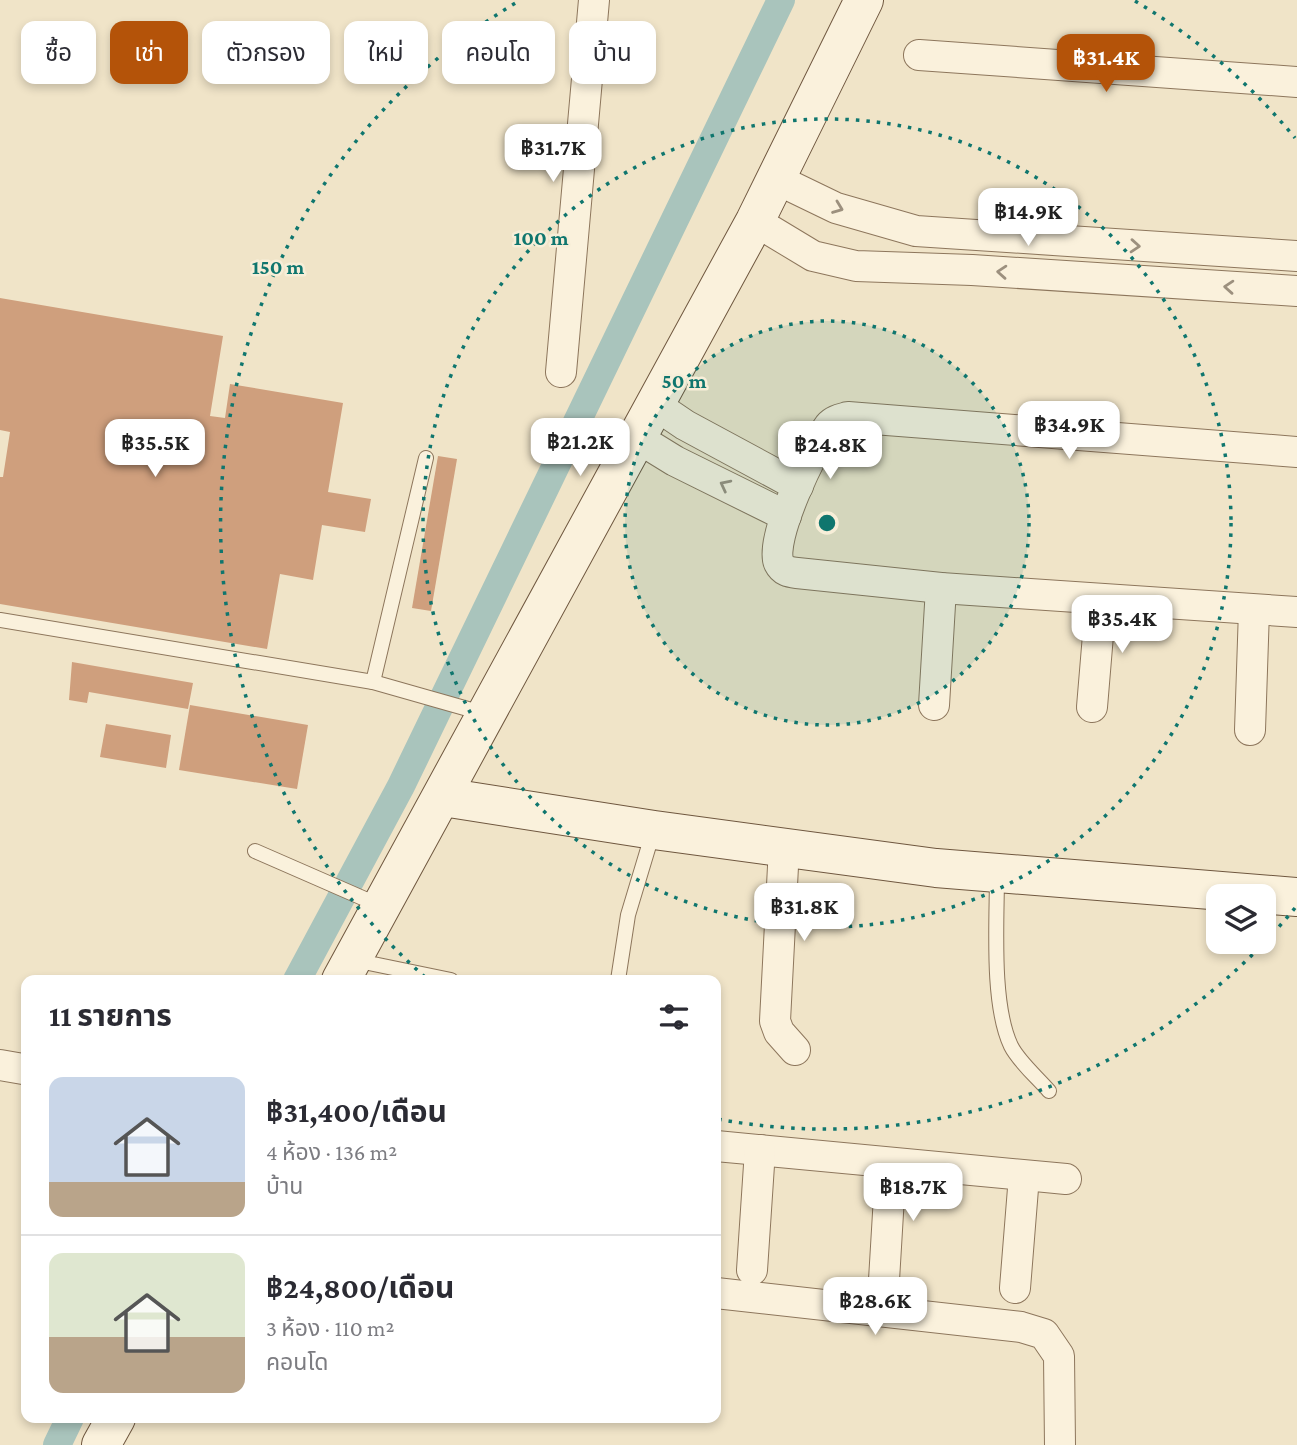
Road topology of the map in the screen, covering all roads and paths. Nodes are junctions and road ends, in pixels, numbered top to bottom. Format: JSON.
{"nodes":[{"id":1,"x":594,"y":0,"type":"edge"},
{"id":2,"x":864,"y":0,"type":"edge"},
{"id":3,"x":919,"y":55,"type":"dead end"},
{"id":4,"x":1297,"y":82,"type":"edge"},
{"id":5,"x":776,"y":179,"type":"junction"},
{"id":6,"x":755,"y":221,"type":"junction"},
{"id":7,"x":916,"y":231,"type":"junction"},
{"id":8,"x":1297,"y":256,"type":"edge"},
{"id":9,"x":915,"y":269,"type":"junction"},
{"id":10,"x":1297,"y":291,"type":"edge"},
{"id":11,"x":562,"y":372,"type":"dead end"},
{"id":12,"x":654,"y":404,"type":"junction"},
{"id":13,"x":636,"y":437,"type":"junction"},
{"id":14,"x":1297,"y":452,"type":"edge"},
{"id":15,"x":426,"y":458,"type":"dead end"},
{"id":16,"x":798,"y":486,"type":"junction"},
{"id":17,"x":786,"y":516,"type":"junction"},
{"id":18,"x":941,"y":588,"type":"junction"},
{"id":19,"x":1101,"y":599,"type":"junction"},
{"id":20,"x":1254,"y":610,"type":"junction"},
{"id":21,"x":1297,"y":612,"type":"edge"},
{"id":22,"x":0,"y":620,"type":"edge"},
{"id":23,"x":373,"y":682,"type":"junction"},
{"id":24,"x":934,"y":705,"type":"dead end"},
{"id":25,"x":1092,"y":707,"type":"dead end"},
{"id":26,"x":475,"y":712,"type":"junction"},
{"id":27,"x":1250,"y":730,"type":"dead end"},
{"id":28,"x":443,"y":797,"type":"junction"},
{"id":29,"x":654,"y":830,"type":"junction"},
{"id":30,"x":784,"y":847,"type":"junction"},
{"id":31,"x":255,"y":851,"type":"dead end"},
{"id":32,"x":997,"y":874,"type":"junction"},
{"id":33,"x":1297,"y":897,"type":"edge"},
{"id":34,"x":375,"y":903,"type":"junction"},
{"id":35,"x":347,"y":970,"type":"edge"},
{"id":36,"x":399,"y":975,"type":"edge"},
{"id":37,"x":619,"y":975,"type":"edge"},
{"id":38,"x":795,"y":1050,"type":"dead end"},
{"id":39,"x":1049,"y":1091,"type":"dead end"},
{"id":40,"x":721,"y":1146,"type":"edge"},
{"id":41,"x":760,"y":1150,"type":"junction"},
{"id":42,"x":891,"y":1163,"type":"junction"},
{"id":43,"x":1024,"y":1176,"type":"junction"},
{"id":44,"x":1066,"y":1179,"type":"dead end"},
{"id":45,"x":752,"y":1270,"type":"dead end"},
{"id":46,"x":884,"y":1280,"type":"dead end"},
{"id":47,"x":1015,"y":1288,"type":"dead end"},
{"id":48,"x":721,"y":1294,"type":"edge"},
{"id":49,"x":113,"y":1423,"type":"edge"},
{"id":50,"x":102,"y":1445,"type":"edge"},
{"id":51,"x":1060,"y":1445,"type":"edge"}],
"edges":[{"from":1,"to":11,"type":"street"},
{"from":2,"to":5,"type":"street"},
{"from":3,"to":4,"type":"street"},
{"from":5,"to":6,"type":"street"},
{"from":5,"to":7,"type":"street","one_way":true},
{"from":6,"to":9,"type":"street"},
{"from":6,"to":12,"type":"street"},
{"from":7,"to":8,"type":"street","one_way":true},
{"from":7,"to":9,"type":"street"},
{"from":10,"to":9,"type":"street","one_way":true},
{"from":12,"to":13,"type":"street"},
{"from":12,"to":16,"type":"street"},
{"from":17,"to":13,"type":"street","one_way":true},
{"from":13,"to":26,"type":"street"},
{"from":14,"to":16,"type":"street"},
{"from":15,"to":23,"type":"lane"},
{"from":16,"to":17,"type":"street"},
{"from":17,"to":18,"type":"street"},
{"from":18,"to":19,"type":"street"},
{"from":18,"to":24,"type":"street"},
{"from":19,"to":20,"type":"street"},
{"from":19,"to":25,"type":"street"},
{"from":20,"to":21,"type":"street"},
{"from":20,"to":27,"type":"street"},
{"from":22,"to":23,"type":"lane"},
{"from":23,"to":26,"type":"lane"},
{"from":26,"to":28,"type":"street"},
{"from":28,"to":29,"type":"street"},
{"from":28,"to":34,"type":"street"},
{"from":29,"to":30,"type":"street"},
{"from":29,"to":37,"type":"lane"},
{"from":30,"to":32,"type":"street"},
{"from":30,"to":38,"type":"street"},
{"from":31,"to":34,"type":"lane"},
{"from":32,"to":33,"type":"street"},
{"from":32,"to":39,"type":"lane"},
{"from":34,"to":35,"type":"street"},
{"from":35,"to":36,"type":"lane"},
{"from":40,"to":41,"type":"street"},
{"from":41,"to":42,"type":"street"},
{"from":41,"to":45,"type":"street"},
{"from":42,"to":43,"type":"street"},
{"from":42,"to":46,"type":"street"},
{"from":43,"to":44,"type":"street"},
{"from":43,"to":47,"type":"street"},
{"from":48,"to":51,"type":"street"},
{"from":49,"to":50,"type":"street"}]}
